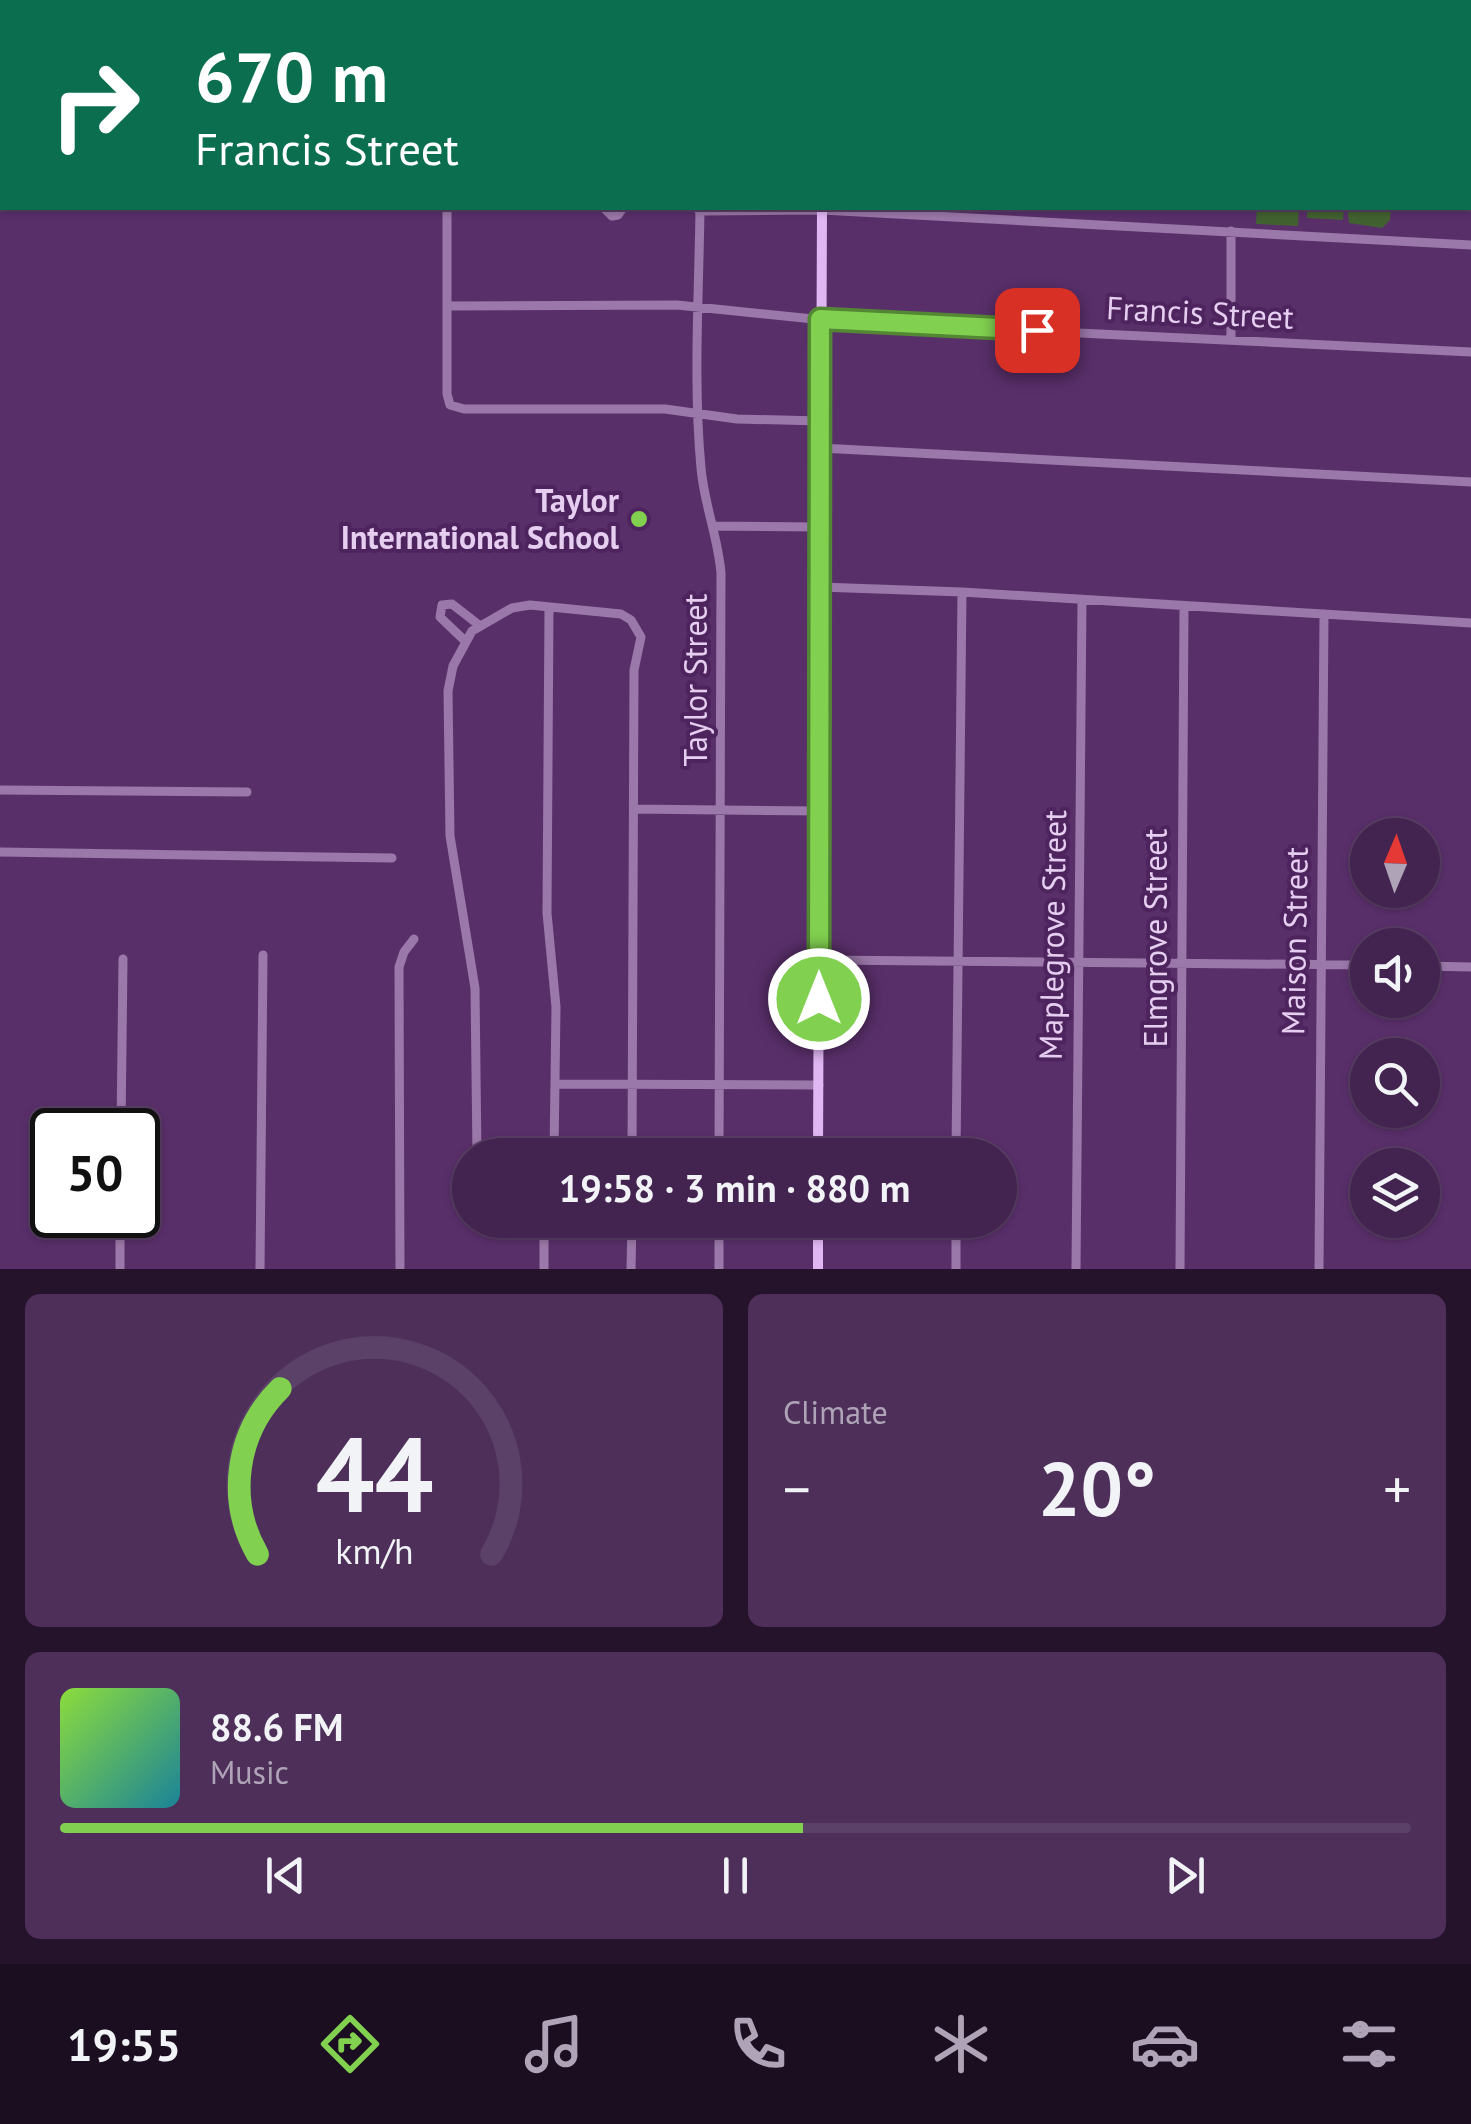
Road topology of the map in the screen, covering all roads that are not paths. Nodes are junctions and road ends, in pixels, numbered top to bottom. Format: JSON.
{"nodes":[{"id":1,"x":447,"y":210,"type":"edge"},
{"id":2,"x":700,"y":210,"type":"edge"},
{"id":3,"x":822,"y":210,"type":"edge"},
{"id":4,"x":841,"y":210,"type":"edge"},
{"id":5,"x":1231,"y":231,"type":"junction"},
{"id":6,"x":1471,"y":246,"type":"edge"},
{"id":7,"x":447,"y":306,"type":"junction"},
{"id":8,"x":699,"y":306,"type":"junction"},
{"id":9,"x":820,"y":319,"type":"junction"},
{"id":10,"x":1231,"y":340,"type":"junction"},
{"id":11,"x":1471,"y":352,"type":"edge"},
{"id":12,"x":698,"y":413,"type":"junction"},
{"id":13,"x":820,"y":421,"type":"junction"},
{"id":14,"x":820,"y":448,"type":"junction"},
{"id":15,"x":1471,"y":482,"type":"edge"},
{"id":16,"x":714,"y":526,"type":"junction"},
{"id":17,"x":820,"y":526,"type":"junction"},
{"id":18,"x":820,"y":587,"type":"junction"},
{"id":19,"x":962,"y":592,"type":"junction"},
{"id":20,"x":1082,"y":600,"type":"junction"},
{"id":21,"x":1184,"y":607,"type":"junction"},
{"id":22,"x":548,"y":608,"type":"junction"},
{"id":23,"x":1324,"y":614,"type":"junction"},
{"id":24,"x":1471,"y":623,"type":"edge"},
{"id":25,"x":479,"y":625,"type":"junction"},
{"id":26,"x":464,"y":640,"type":"junction"},
{"id":27,"x":0,"y":790,"type":"edge"},
{"id":28,"x":247,"y":792,"type":"dead end"},
{"id":29,"x":634,"y":809,"type":"junction"},
{"id":30,"x":721,"y":810,"type":"junction"},
{"id":31,"x":820,"y":810,"type":"junction"},
{"id":32,"x":0,"y":852,"type":"edge"},
{"id":33,"x":392,"y":858,"type":"dead end"},
{"id":34,"x":414,"y":939,"type":"dead end"},
{"id":35,"x":263,"y":954,"type":"dead end"},
{"id":36,"x":123,"y":959,"type":"dead end"},
{"id":37,"x":820,"y":960,"type":"junction"},
{"id":38,"x":956,"y":962,"type":"junction"},
{"id":39,"x":1077,"y":964,"type":"junction"},
{"id":40,"x":1320,"y":964,"type":"junction"},
{"id":41,"x":1180,"y":965,"type":"junction"},
{"id":42,"x":1350,"y":965,"type":"edge"},
{"id":43,"x":1440,"y":966,"type":"edge"},
{"id":44,"x":1471,"y":967,"type":"edge"},
{"id":45,"x":555,"y":1084,"type":"junction"},
{"id":46,"x":632,"y":1084,"type":"junction"},
{"id":47,"x":719,"y":1084,"type":"junction"},
{"id":48,"x":819,"y":1085,"type":"junction"},
{"id":49,"x":121,"y":1108,"type":"edge"},
{"id":50,"x":476,"y":1138,"type":"edge"},
{"id":51,"x":554,"y":1138,"type":"edge"},
{"id":52,"x":632,"y":1138,"type":"edge"},
{"id":53,"x":719,"y":1138,"type":"edge"},
{"id":54,"x":818,"y":1138,"type":"edge"},
{"id":55,"x":956,"y":1138,"type":"edge"},
{"id":56,"x":120,"y":1238,"type":"edge"},
{"id":57,"x":544,"y":1238,"type":"edge"},
{"id":58,"x":632,"y":1238,"type":"edge"},
{"id":59,"x":719,"y":1238,"type":"edge"},
{"id":60,"x":818,"y":1238,"type":"edge"},
{"id":61,"x":956,"y":1238,"type":"edge"},
{"id":62,"x":120,"y":1269,"type":"edge"},
{"id":63,"x":260,"y":1269,"type":"edge"},
{"id":64,"x":400,"y":1269,"type":"edge"},
{"id":65,"x":544,"y":1269,"type":"edge"},
{"id":66,"x":632,"y":1269,"type":"edge"},
{"id":67,"x":719,"y":1269,"type":"edge"},
{"id":68,"x":818,"y":1269,"type":"edge"},
{"id":69,"x":956,"y":1269,"type":"edge"},
{"id":70,"x":1076,"y":1269,"type":"edge"},
{"id":71,"x":1180,"y":1269,"type":"edge"},
{"id":72,"x":1318,"y":1269,"type":"edge"}],
"edges":[{"from":1,"to":7,"type":"street"},
{"from":2,"to":8,"type":"street","name":"Taylor Street"},
{"from":3,"to":9,"type":"main road"},
{"from":4,"to":5,"type":"street"},
{"from":5,"to":6,"type":"street"},
{"from":5,"to":10,"type":"street"},
{"from":7,"to":8,"type":"street","name":"Francis Street"},
{"from":7,"to":12,"type":"street"},
{"from":8,"to":9,"type":"street","name":"Francis Street"},
{"from":8,"to":12,"type":"street","name":"Taylor Street"},
{"from":9,"to":10,"type":"street","name":"Francis Street"},
{"from":9,"to":13,"type":"main road"},
{"from":10,"to":11,"type":"street","name":"Francis Street"},
{"from":12,"to":13,"type":"street"},
{"from":12,"to":16,"type":"street","name":"Taylor Street"},
{"from":13,"to":14,"type":"main road"},
{"from":14,"to":15,"type":"street"},
{"from":14,"to":17,"type":"main road"},
{"from":16,"to":17,"type":"street"},
{"from":16,"to":30,"type":"street","name":"Taylor Street"},
{"from":17,"to":18,"type":"main road"},
{"from":18,"to":19,"type":"street"},
{"from":18,"to":31,"type":"main road"},
{"from":19,"to":20,"type":"street"},
{"from":19,"to":38,"type":"street"},
{"from":20,"to":21,"type":"street"},
{"from":20,"to":39,"type":"street","name":"Maplegrove Street"},
{"from":21,"to":23,"type":"street"},
{"from":21,"to":41,"type":"street","name":"Elmgrove Street"},
{"from":22,"to":25,"type":"street"},
{"from":22,"to":29,"type":"street"},
{"from":22,"to":45,"type":"street"},
{"from":23,"to":24,"type":"street"},
{"from":23,"to":40,"type":"street","name":"Maison Street"},
{"from":25,"to":26,"type":"street"},
{"from":25,"to":26,"type":"street"},
{"from":26,"to":50,"type":"street"},
{"from":27,"to":28,"type":"street"},
{"from":29,"to":30,"type":"street"},
{"from":29,"to":46,"type":"street"},
{"from":30,"to":31,"type":"street"},
{"from":30,"to":47,"type":"street","name":"Taylor Street"},
{"from":31,"to":37,"type":"main road"},
{"from":32,"to":33,"type":"street"},
{"from":34,"to":64,"type":"street"},
{"from":35,"to":63,"type":"street"},
{"from":36,"to":49,"type":"street"},
{"from":37,"to":38,"type":"street"},
{"from":37,"to":48,"type":"main road"},
{"from":38,"to":39,"type":"street"},
{"from":38,"to":55,"type":"street"},
{"from":39,"to":41,"type":"street"},
{"from":39,"to":70,"type":"street","name":"Maplegrove Street"},
{"from":40,"to":41,"type":"street"},
{"from":40,"to":42,"type":"street"},
{"from":40,"to":72,"type":"street","name":"Maison Street"},
{"from":41,"to":71,"type":"street","name":"Elmgrove Street"},
{"from":43,"to":44,"type":"street"},
{"from":45,"to":46,"type":"street"},
{"from":45,"to":51,"type":"street"},
{"from":46,"to":47,"type":"street"},
{"from":46,"to":52,"type":"street"},
{"from":47,"to":48,"type":"street"},
{"from":47,"to":53,"type":"street","name":"Taylor Street"},
{"from":48,"to":54,"type":"main road"},
{"from":56,"to":62,"type":"street"},
{"from":57,"to":65,"type":"street"},
{"from":58,"to":66,"type":"street"},
{"from":59,"to":67,"type":"street"},
{"from":60,"to":68,"type":"main road"},
{"from":61,"to":69,"type":"street"}]}
